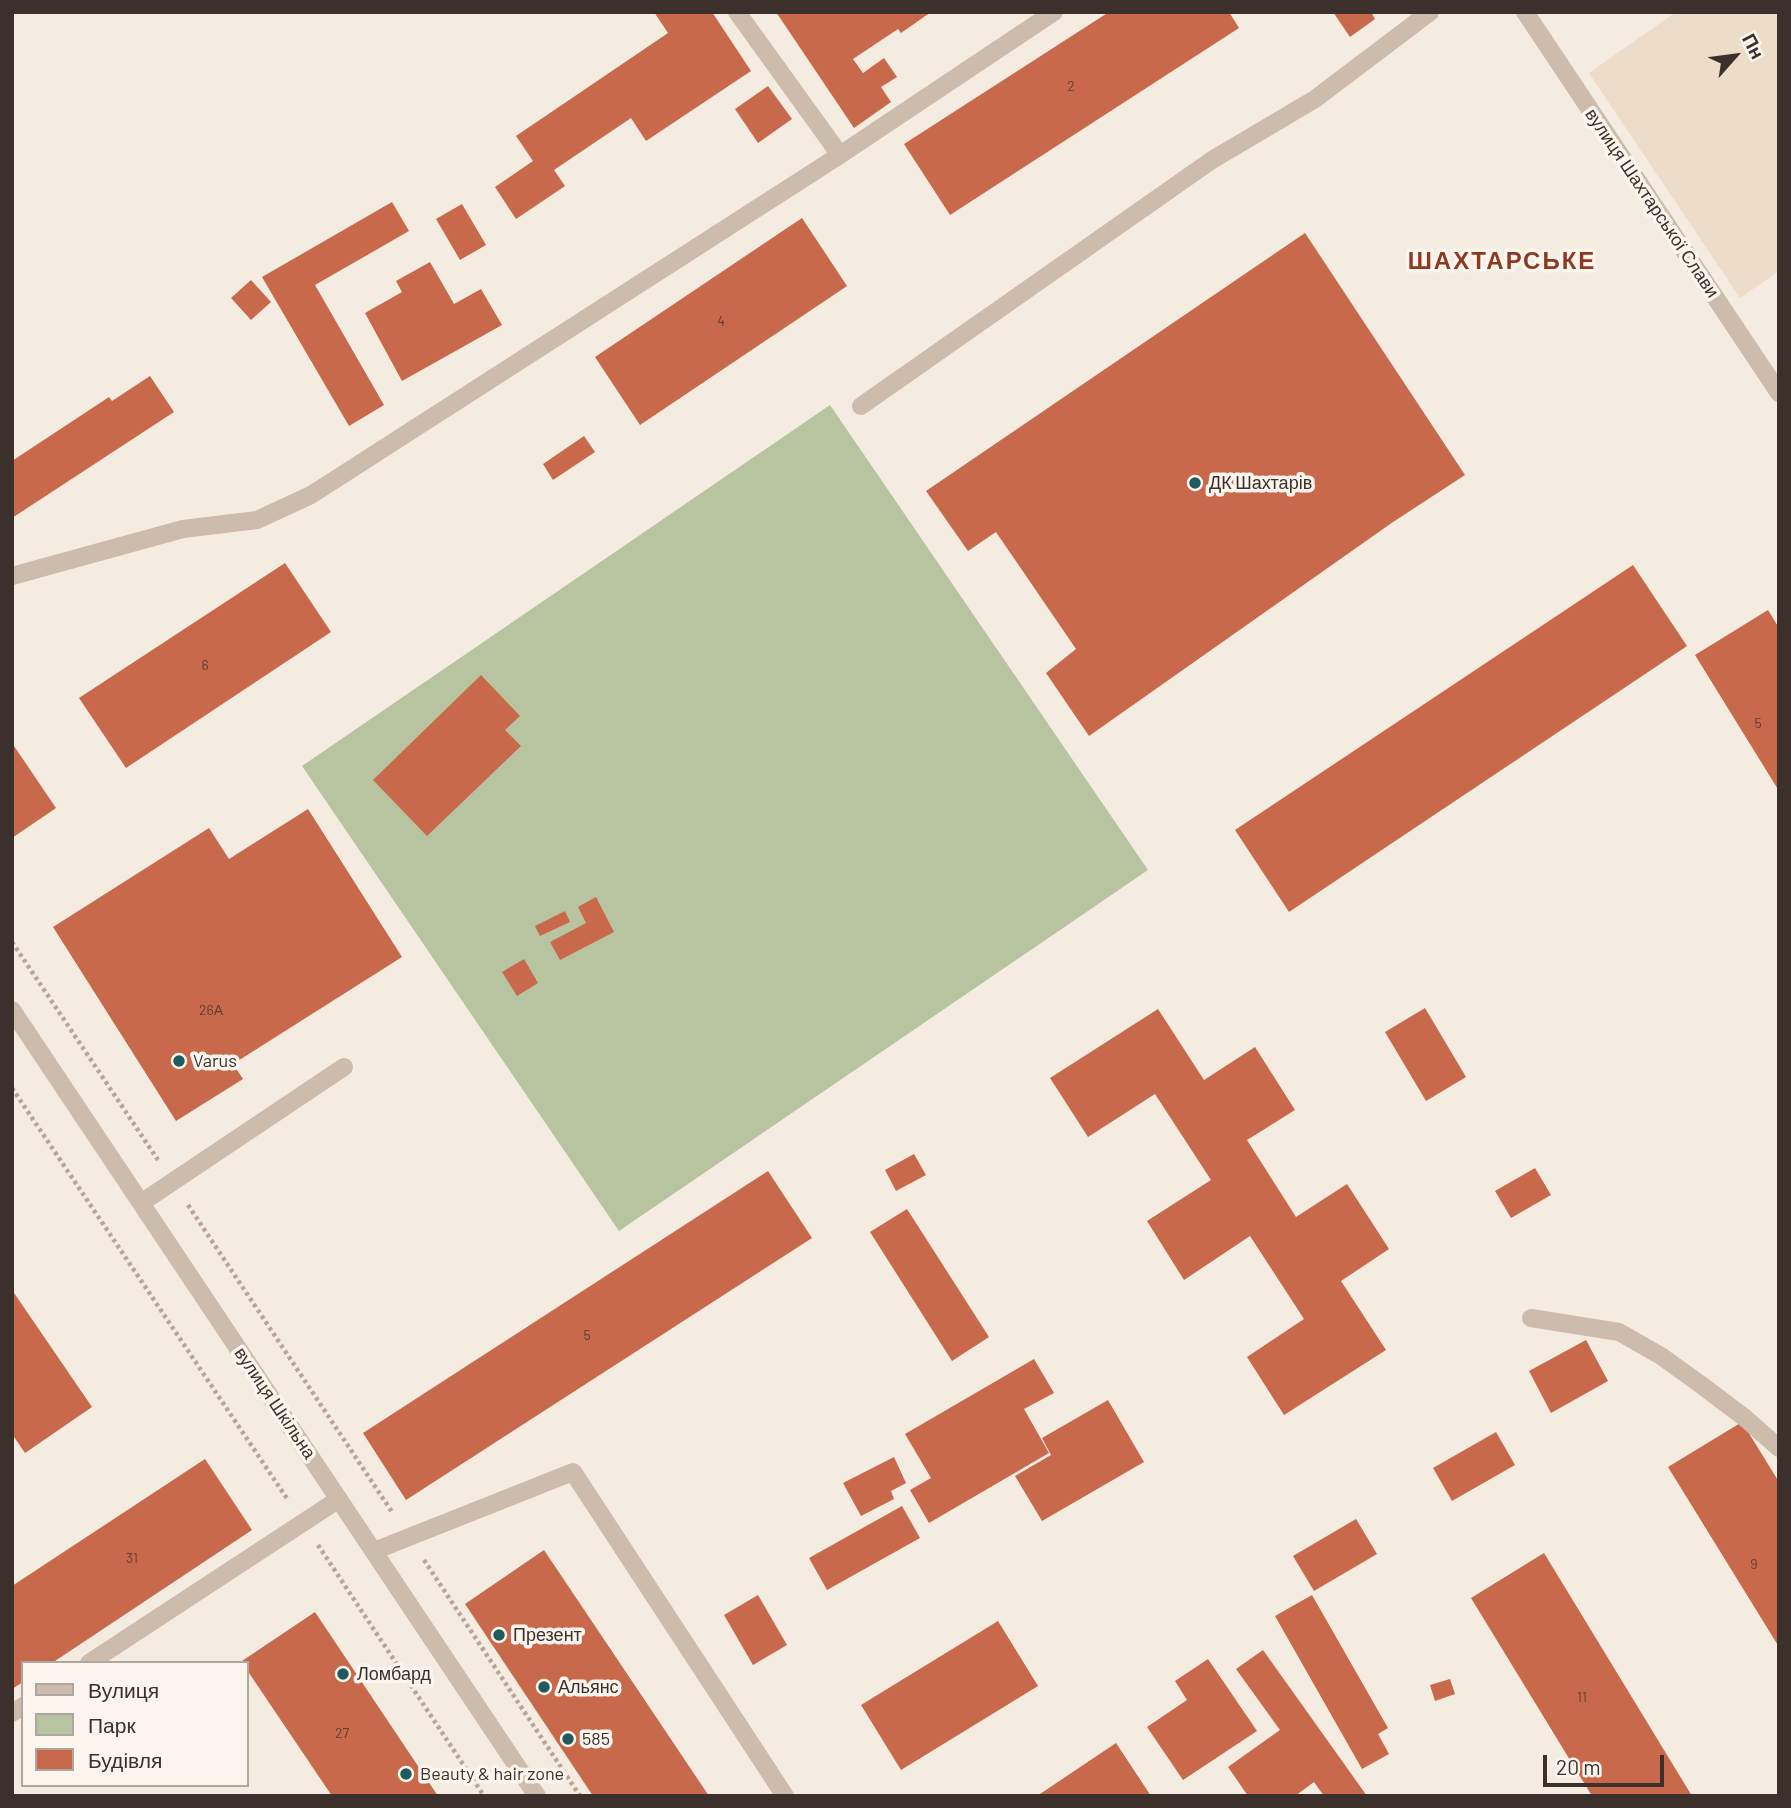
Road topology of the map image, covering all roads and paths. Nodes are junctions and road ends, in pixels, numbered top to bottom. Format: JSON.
{"nodes":[{"id":1,"x":737,"y":12,"type":"edge"},
{"id":2,"x":1054,"y":12,"type":"edge"},
{"id":3,"x":1430,"y":12,"type":"edge"},
{"id":4,"x":1525,"y":12,"type":"edge"},
{"id":5,"x":840,"y":155,"type":"junction"},
{"id":6,"x":1779,"y":393,"type":"edge"},
{"id":7,"x":861,"y":406,"type":"dead end"},
{"id":8,"x":12,"y":576,"type":"edge"},
{"id":9,"x":12,"y":942,"type":"edge"},
{"id":10,"x":12,"y":1010,"type":"edge"},
{"id":11,"x":344,"y":1067,"type":"dead end"},
{"id":12,"x":12,"y":1088,"type":"edge"},
{"id":13,"x":172,"y":1181,"type":"junction"},
{"id":14,"x":141,"y":1202,"type":"junction"},
{"id":15,"x":1531,"y":1318,"type":"dead end"},
{"id":16,"x":1779,"y":1448,"type":"edge"},
{"id":17,"x":339,"y":1499,"type":"junction"},
{"id":18,"x":303,"y":1522,"type":"junction"},
{"id":19,"x":409,"y":1537,"type":"junction"},
{"id":20,"x":374,"y":1551,"type":"junction"},
{"id":21,"x":92,"y":1661,"type":"edge"},
{"id":22,"x":484,"y":1796,"type":"edge"},
{"id":23,"x":537,"y":1796,"type":"edge"},
{"id":24,"x":580,"y":1796,"type":"edge"},
{"id":25,"x":785,"y":1796,"type":"edge"}],
"edges":[{"from":1,"to":5,"type":"street"},
{"from":2,"to":5,"type":"street"},
{"from":3,"to":7,"type":"street"},
{"from":4,"to":6,"type":"street","name":"вулиця Шахтарської Слави"},
{"from":5,"to":8,"type":"street"},
{"from":9,"to":13,"type":"path"},
{"from":10,"to":14,"type":"street","name":"вулиця Шкільна"},
{"from":11,"to":13,"type":"street"},
{"from":12,"to":18,"type":"path"},
{"from":13,"to":14,"type":"street"},
{"from":13,"to":19,"type":"path"},
{"from":14,"to":17,"type":"street","name":"вулиця Шкільна"},
{"from":15,"to":16,"type":"street"},
{"from":17,"to":18,"type":"street"},
{"from":17,"to":20,"type":"street","name":"вулиця Шкільна"},
{"from":18,"to":21,"type":"street"},
{"from":18,"to":22,"type":"path"},
{"from":19,"to":20,"type":"street"},
{"from":19,"to":24,"type":"path"},
{"from":19,"to":25,"type":"street"},
{"from":20,"to":23,"type":"street","name":"вулиця Шкільна"}]}
